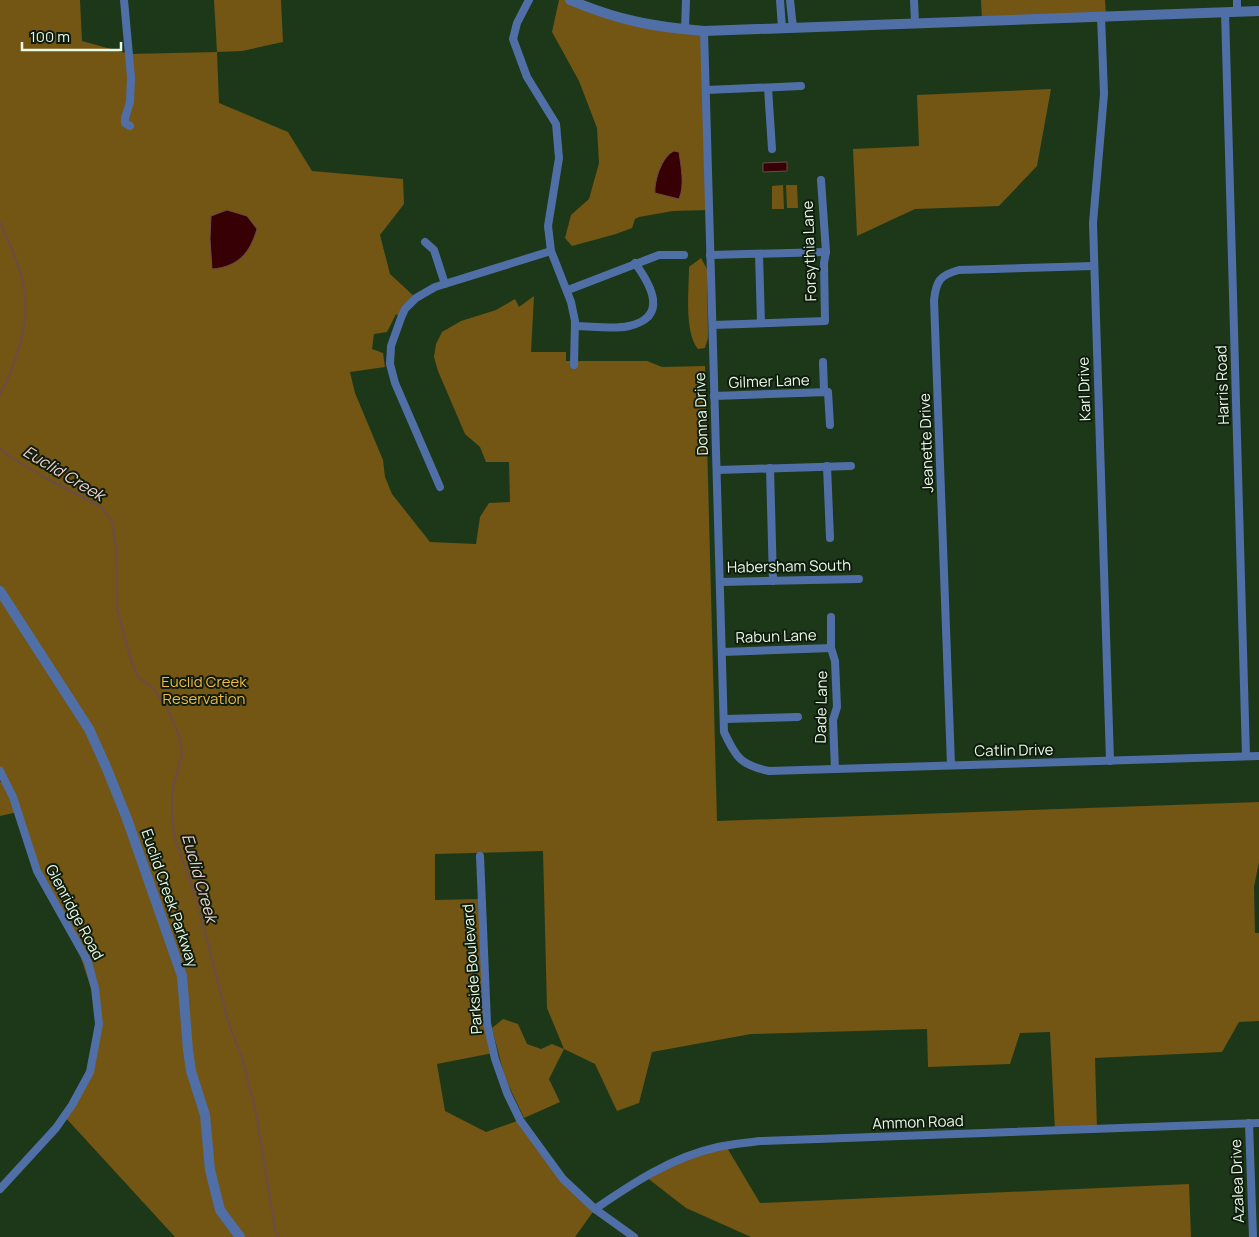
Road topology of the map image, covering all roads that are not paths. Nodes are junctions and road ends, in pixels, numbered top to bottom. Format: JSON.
{"nodes":[{"id":1,"x":124,"y":0,"type":"edge"},
{"id":2,"x":528,"y":0,"type":"edge"},
{"id":3,"x":570,"y":0,"type":"edge"},
{"id":4,"x":686,"y":0,"type":"edge"},
{"id":5,"x":780,"y":0,"type":"edge"},
{"id":6,"x":790,"y":0,"type":"edge"},
{"id":7,"x":914,"y":0,"type":"edge"},
{"id":8,"x":1237,"y":0,"type":"edge"},
{"id":9,"x":1259,"y":11,"type":"edge"},
{"id":10,"x":1225,"y":12,"type":"junction"},
{"id":11,"x":1237,"y":12,"type":"junction"},
{"id":12,"x":1101,"y":16,"type":"junction"},
{"id":13,"x":915,"y":23,"type":"junction"},
{"id":14,"x":782,"y":28,"type":"junction"},
{"id":15,"x":794,"y":28,"type":"junction"},
{"id":16,"x":685,"y":30,"type":"junction"},
{"id":17,"x":704,"y":31,"type":"junction"},
{"id":18,"x":801,"y":86,"type":"dead end"},
{"id":19,"x":768,"y":88,"type":"junction"},
{"id":20,"x":706,"y":90,"type":"junction"},
{"id":21,"x":130,"y":126,"type":"dead end"},
{"id":22,"x":772,"y":150,"type":"dead end"},
{"id":23,"x":821,"y":180,"type":"dead end"},
{"id":24,"x":425,"y":242,"type":"dead end"},
{"id":25,"x":552,"y":252,"type":"junction"},
{"id":26,"x":826,"y":252,"type":"junction"},
{"id":27,"x":759,"y":254,"type":"junction"},
{"id":28,"x":684,"y":255,"type":"dead end"},
{"id":29,"x":710,"y":255,"type":"junction"},
{"id":30,"x":635,"y":263,"type":"junction"},
{"id":31,"x":1094,"y":266,"type":"junction"},
{"id":32,"x":446,"y":284,"type":"junction"},
{"id":33,"x":568,"y":290,"type":"junction"},
{"id":34,"x":761,"y":323,"type":"junction"},
{"id":35,"x":713,"y":325,"type":"junction"},
{"id":36,"x":574,"y":326,"type":"junction"},
{"id":37,"x":823,"y":362,"type":"dead end"},
{"id":38,"x":574,"y":366,"type":"dead end"},
{"id":39,"x":824,"y":392,"type":"junction"},
{"id":40,"x":714,"y":396,"type":"junction"},
{"id":41,"x":830,"y":425,"type":"dead end"},
{"id":42,"x":827,"y":466,"type":"junction"},
{"id":43,"x":851,"y":466,"type":"dead end"},
{"id":44,"x":770,"y":468,"type":"junction"},
{"id":45,"x":717,"y":470,"type":"junction"},
{"id":46,"x":440,"y":487,"type":"dead end"},
{"id":47,"x":830,"y":538,"type":"dead end"},
{"id":48,"x":859,"y":579,"type":"dead end"},
{"id":49,"x":773,"y":580,"type":"junction"},
{"id":50,"x":720,"y":582,"type":"junction"},
{"id":51,"x":0,"y":592,"type":"edge"},
{"id":52,"x":831,"y":617,"type":"dead end"},
{"id":53,"x":831,"y":648,"type":"junction"},
{"id":54,"x":722,"y":652,"type":"junction"},
{"id":55,"x":798,"y":717,"type":"dead end"},
{"id":56,"x":724,"y":720,"type":"junction"},
{"id":57,"x":1246,"y":756,"type":"junction"},
{"id":58,"x":1259,"y":756,"type":"edge"},
{"id":59,"x":1110,"y":761,"type":"junction"},
{"id":60,"x":951,"y":765,"type":"junction"},
{"id":61,"x":835,"y":769,"type":"junction"},
{"id":62,"x":770,"y":770,"type":"joint"},
{"id":63,"x":0,"y":771,"type":"edge"},
{"id":64,"x":480,"y":856,"type":"dead end"},
{"id":65,"x":1249,"y":1123,"type":"junction"},
{"id":66,"x":1259,"y":1123,"type":"edge"},
{"id":67,"x":0,"y":1189,"type":"edge"},
{"id":68,"x":595,"y":1209,"type":"junction"},
{"id":69,"x":240,"y":1237,"type":"edge"},
{"id":70,"x":634,"y":1237,"type":"edge"},
{"id":71,"x":1253,"y":1237,"type":"edge"}],
"edges":[{"from":1,"to":21,"type":"street"},
{"from":2,"to":25,"type":"street"},
{"from":3,"to":16,"type":"street"},
{"from":4,"to":16,"type":"street"},
{"from":5,"to":14,"type":"street"},
{"from":6,"to":15,"type":"street"},
{"from":7,"to":13,"type":"street"},
{"from":8,"to":11,"type":"street"},
{"from":9,"to":11,"type":"street"},
{"from":10,"to":11,"type":"street"},
{"from":10,"to":12,"type":"street"},
{"from":10,"to":57,"type":"street","name":"Harris Road"},
{"from":12,"to":13,"type":"street"},
{"from":12,"to":31,"type":"street","name":"Karl Drive"},
{"from":13,"to":15,"type":"street"},
{"from":14,"to":15,"type":"street"},
{"from":14,"to":17,"type":"street"},
{"from":16,"to":17,"type":"street"},
{"from":17,"to":20,"type":"street","name":"Donna Drive"},
{"from":18,"to":19,"type":"street"},
{"from":19,"to":20,"type":"street"},
{"from":19,"to":22,"type":"street"},
{"from":20,"to":29,"type":"street","name":"Donna Drive"},
{"from":23,"to":26,"type":"street","name":"Forsythia Lane"},
{"from":24,"to":32,"type":"street"},
{"from":25,"to":32,"type":"street"},
{"from":25,"to":33,"type":"street"},
{"from":26,"to":27,"type":"street"},
{"from":26,"to":34,"type":"street","name":"Forsythia Lane"},
{"from":27,"to":29,"type":"street"},
{"from":27,"to":34,"type":"street"},
{"from":28,"to":30,"type":"street"},
{"from":29,"to":35,"type":"street","name":"Donna Drive"},
{"from":30,"to":33,"type":"street"},
{"from":30,"to":36,"type":"street"},
{"from":31,"to":59,"type":"street","name":"Karl Drive"},
{"from":31,"to":60,"type":"street","name":"Jeanette Drive"},
{"from":32,"to":46,"type":"street"},
{"from":33,"to":36,"type":"street"},
{"from":34,"to":35,"type":"street"},
{"from":35,"to":40,"type":"street","name":"Donna Drive"},
{"from":36,"to":38,"type":"street"},
{"from":37,"to":39,"type":"street"},
{"from":39,"to":40,"type":"street","name":"Gilmer Lane"},
{"from":39,"to":41,"type":"street"},
{"from":40,"to":45,"type":"street","name":"Donna Drive"},
{"from":42,"to":43,"type":"street"},
{"from":42,"to":44,"type":"street"},
{"from":42,"to":47,"type":"street"},
{"from":44,"to":45,"type":"street"},
{"from":44,"to":49,"type":"street"},
{"from":45,"to":50,"type":"street","name":"Donna Drive"},
{"from":48,"to":49,"type":"street","name":"Habersham South"},
{"from":49,"to":50,"type":"street","name":"Habersham South"},
{"from":50,"to":54,"type":"street","name":"Donna Drive"},
{"from":51,"to":69,"type":"street","name":"Euclid Creek Parkway"},
{"from":52,"to":53,"type":"street","name":"Dade Lane"},
{"from":53,"to":54,"type":"street","name":"Rabun Lane"},
{"from":53,"to":61,"type":"street","name":"Dade Lane"},
{"from":54,"to":56,"type":"street","name":"Donna Drive"},
{"from":55,"to":56,"type":"street"},
{"from":56,"to":62,"type":"street","name":"Donna Drive"},
{"from":57,"to":58,"type":"street","name":"Catlin Drive"},
{"from":57,"to":59,"type":"street","name":"Catlin Drive"},
{"from":59,"to":60,"type":"street","name":"Catlin Drive"},
{"from":60,"to":61,"type":"street","name":"Catlin Drive"},
{"from":61,"to":62,"type":"street","name":"Catlin Drive"},
{"from":63,"to":67,"type":"street","name":"Glenridge Road"},
{"from":64,"to":68,"type":"street","name":"Parkside Boulevard"},
{"from":65,"to":66,"type":"street","name":"Ammon Road"},
{"from":65,"to":68,"type":"street","name":"Ammon Road"},
{"from":65,"to":71,"type":"street","name":"Azalea Drive"},
{"from":68,"to":70,"type":"street","name":"Parkside Boulevard"}]}
